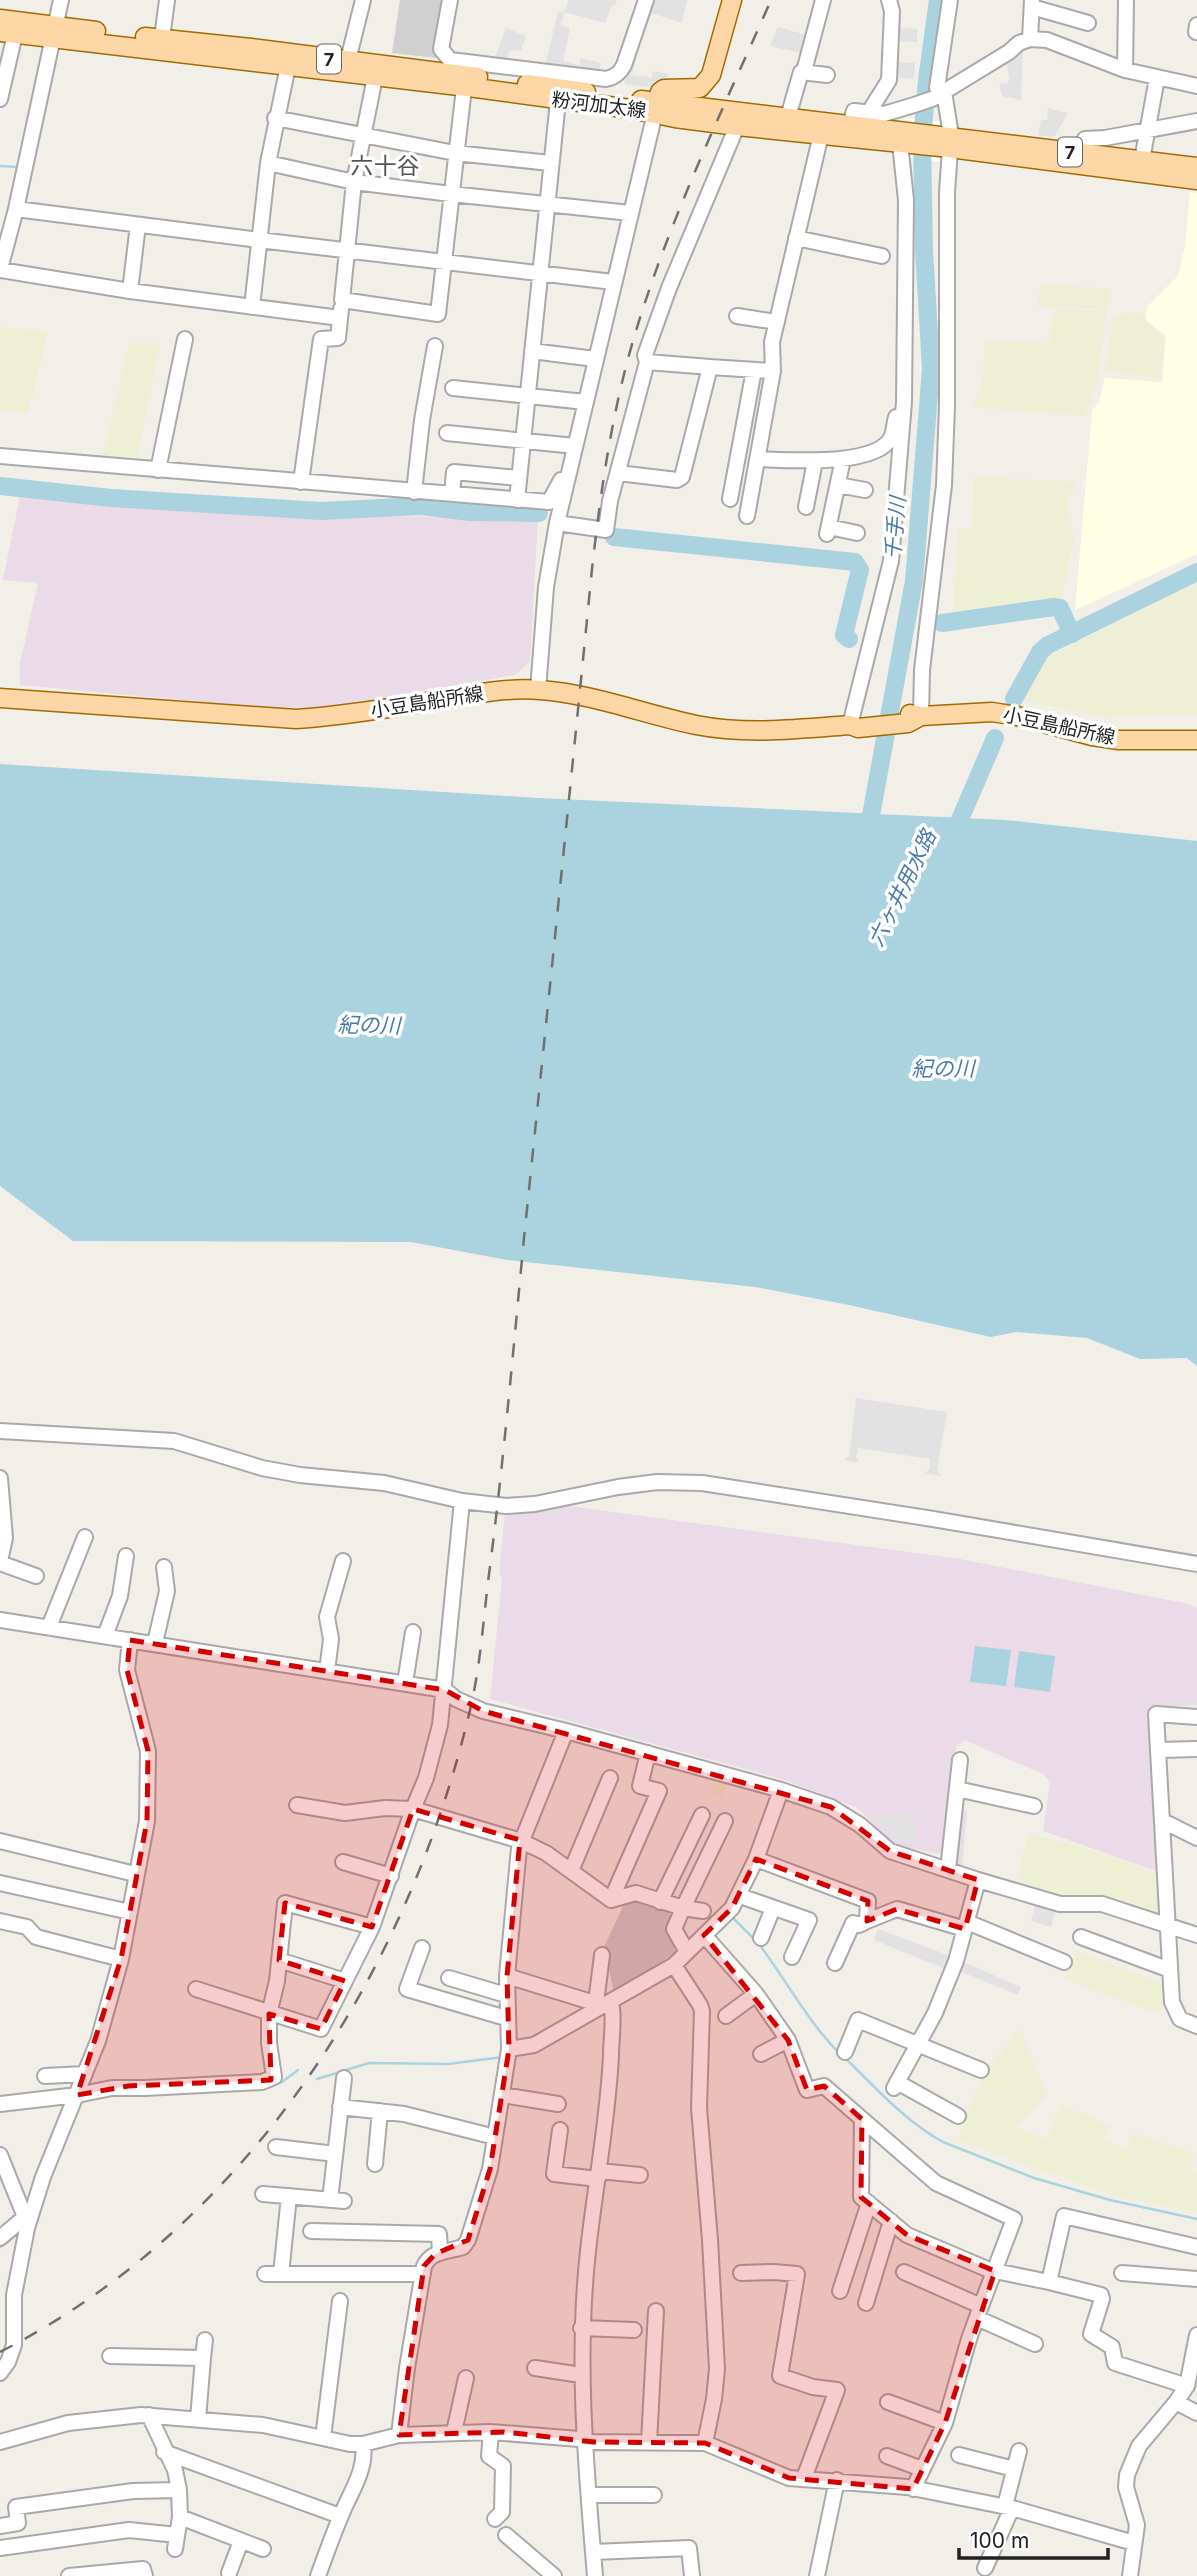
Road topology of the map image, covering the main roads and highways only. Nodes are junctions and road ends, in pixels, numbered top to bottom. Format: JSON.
{"nodes":[{"id":1,"x":732,"y":0,"type":"edge"},
{"id":2,"x":0,"y":19,"type":"edge"},
{"id":3,"x":54,"y":32,"type":"junction"},
{"id":4,"x":7,"y":33,"type":"edge"},
{"id":5,"x":161,"y":45,"type":"junction"},
{"id":6,"x":465,"y":75,"type":"junction"},
{"id":7,"x":656,"y":107,"type":"junction"},
{"id":8,"x":823,"y":128,"type":"junction"},
{"id":9,"x":904,"y":139,"type":"junction"},
{"id":10,"x":947,"y":141,"type":"junction"},
{"id":11,"x":1197,"y":167,"type":"edge"},
{"id":12,"x":1197,"y":180,"type":"edge"},
{"id":13,"x":0,"y":698,"type":"edge"},
{"id":14,"x":1197,"y":740,"type":"edge"}],
"edges":[{"from":1,"to":7,"type":"main road"},
{"from":2,"to":3,"type":"main road","name":"粉河加太線","number":"7"},
{"from":3,"to":4,"type":"main road","name":"粉河加太線","number":"7"},
{"from":3,"to":5,"type":"main road","name":"粉河加太線","number":"7"},
{"from":5,"to":6,"type":"main road","name":"粉河加太線","number":"7"},
{"from":5,"to":6,"type":"main road","name":"粉河加太線","number":"7"},
{"from":6,"to":7,"type":"main road","name":"粉河加太線","number":"7"},
{"from":6,"to":7,"type":"main road","name":"粉河加太線","number":"7"},
{"from":7,"to":8,"type":"main road","name":"粉河加太線","number":"7"},
{"from":7,"to":8,"type":"main road","name":"粉河加太線","number":"7"},
{"from":8,"to":9,"type":"main road","name":"粉河加太線","number":"7"},
{"from":8,"to":9,"type":"main road","name":"粉河加太線","number":"7"},
{"from":9,"to":10,"type":"main road","name":"粉河加太線","number":"7"},
{"from":10,"to":11,"type":"main road","name":"粉河加太線","number":"7"},
{"from":10,"to":12,"type":"main road","name":"粉河加太線","number":"7"},
{"from":13,"to":14,"type":"main road","name":"小豆島船所線"}]}
